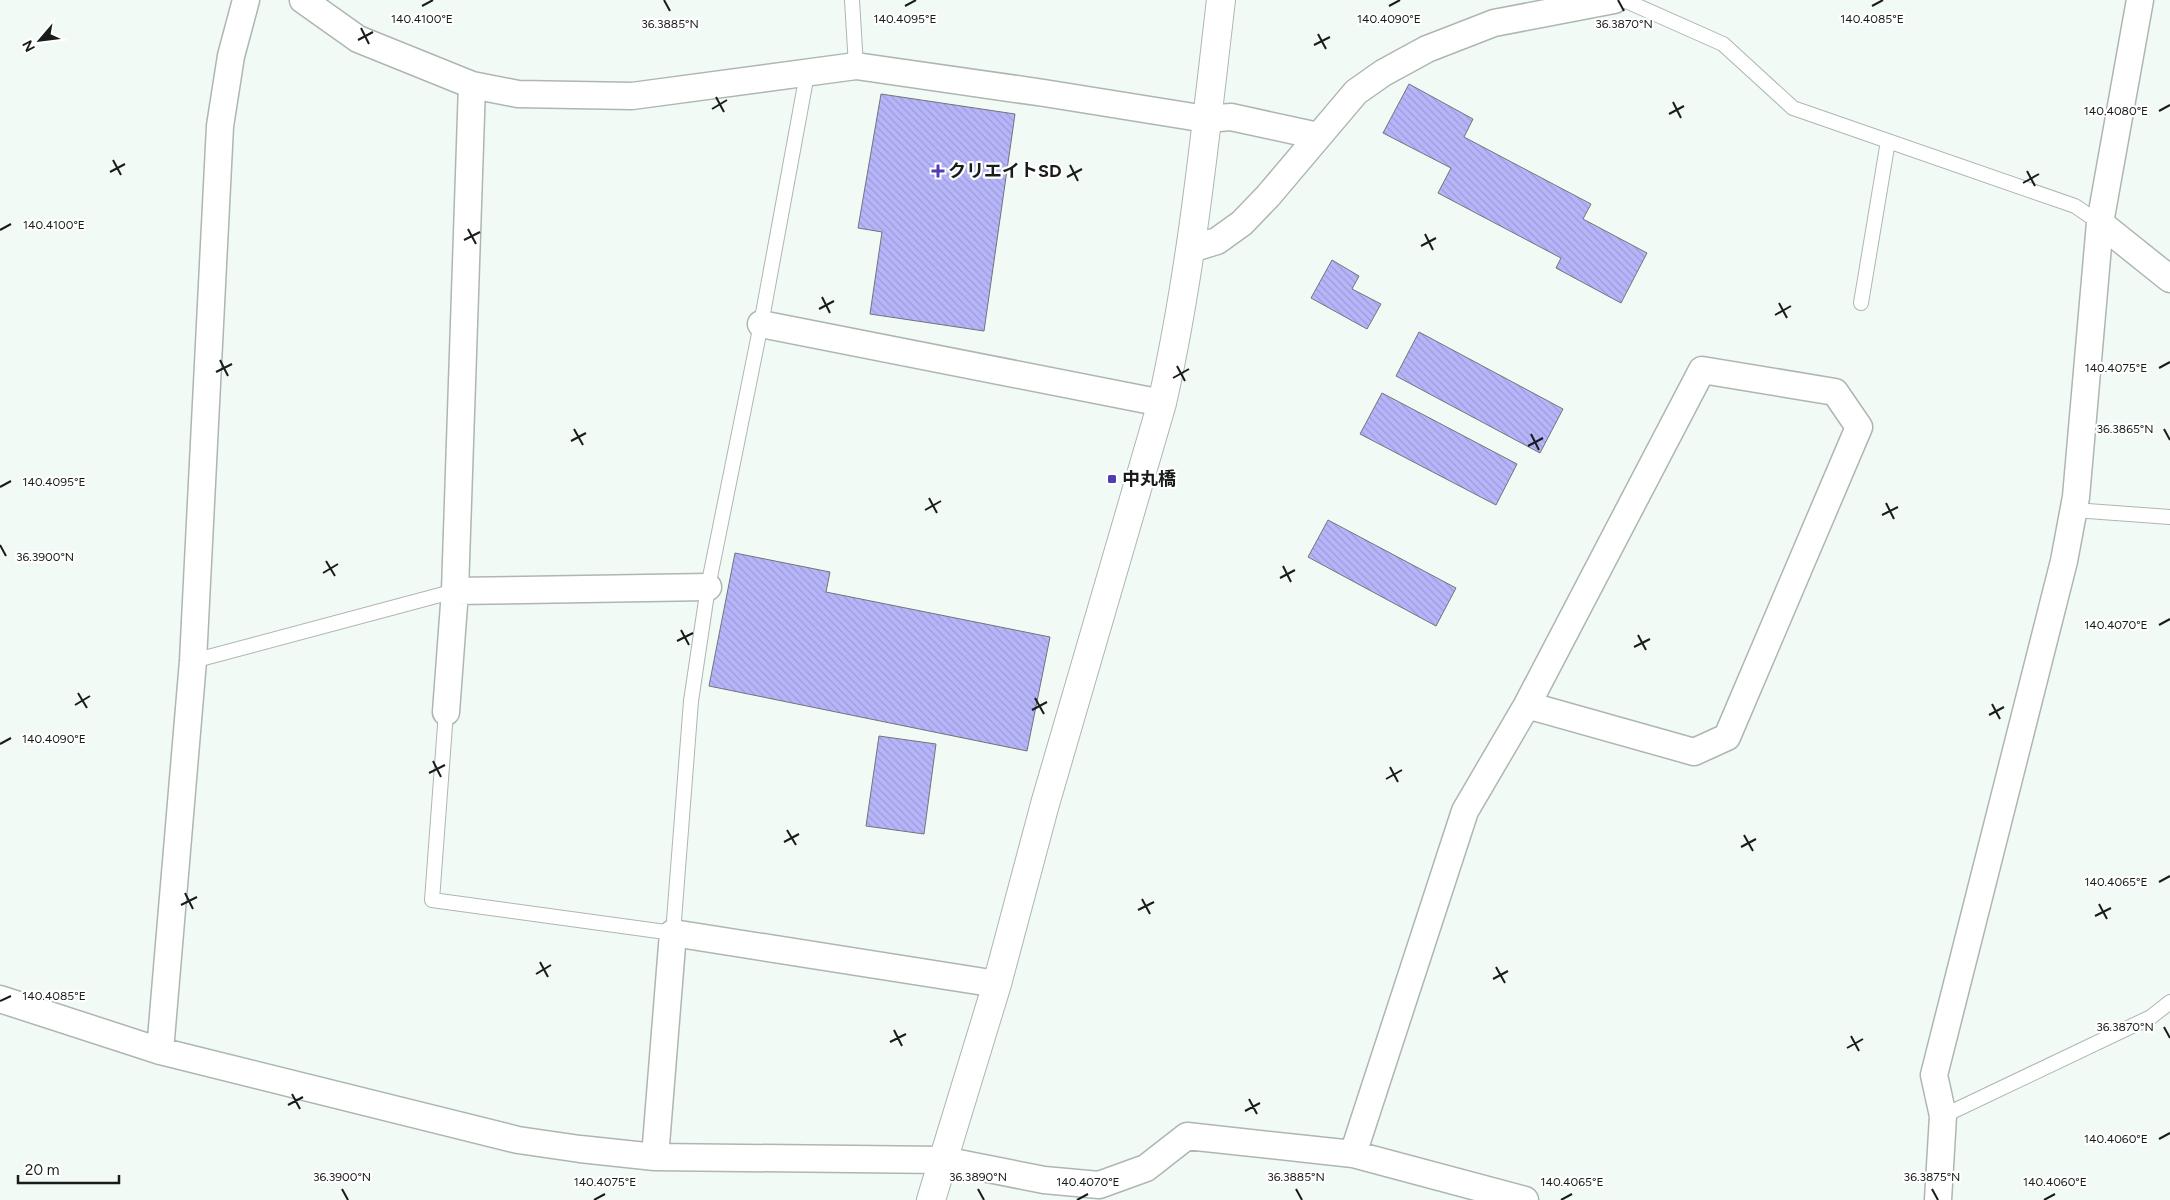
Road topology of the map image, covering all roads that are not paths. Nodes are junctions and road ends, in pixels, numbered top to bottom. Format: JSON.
{"nodes":[{"id":1,"x":246,"y":0,"type":"edge"},
{"id":2,"x":303,"y":0,"type":"edge"},
{"id":3,"x":852,"y":0,"type":"edge"},
{"id":4,"x":1222,"y":0,"type":"edge"},
{"id":5,"x":1614,"y":0,"type":"edge"},
{"id":6,"x":1624,"y":0,"type":"edge"},
{"id":7,"x":2140,"y":0,"type":"edge"},
{"id":8,"x":856,"y":66,"type":"junction"},
{"id":9,"x":807,"y":74,"type":"junction"},
{"id":10,"x":472,"y":85,"type":"junction"},
{"id":11,"x":1206,"y":119,"type":"junction"},
{"id":12,"x":1318,"y":136,"type":"junction"},
{"id":13,"x":1888,"y":141,"type":"junction"},
{"id":14,"x":2100,"y":222,"type":"junction"},
{"id":15,"x":1191,"y":249,"type":"junction"},
{"id":16,"x":2170,"y":279,"type":"edge"},
{"id":17,"x":1861,"y":303,"type":"dead end"},
{"id":18,"x":761,"y":324,"type":"junction"},
{"id":19,"x":1162,"y":403,"type":"junction"},
{"id":20,"x":2074,"y":510,"type":"junction"},
{"id":21,"x":2170,"y":518,"type":"edge"},
{"id":22,"x":708,"y":587,"type":"junction"},
{"id":23,"x":455,"y":591,"type":"junction"},
{"id":24,"x":193,"y":661,"type":"junction"},
{"id":25,"x":1527,"y":705,"type":"junction"},
{"id":26,"x":446,"y":712,"type":"joint"},
{"id":27,"x":673,"y":933,"type":"junction"},
{"id":28,"x":997,"y":984,"type":"junction"},
{"id":29,"x":0,"y":1000,"type":"edge"},
{"id":30,"x":2170,"y":1002,"type":"edge"},
{"id":31,"x":160,"y":1051,"type":"junction"},
{"id":32,"x":1943,"y":1116,"type":"junction"},
{"id":33,"x":1353,"y":1154,"type":"junction"},
{"id":34,"x":655,"y":1157,"type":"junction"},
{"id":35,"x":943,"y":1160,"type":"junction"},
{"id":36,"x":931,"y":1200,"type":"edge"},
{"id":37,"x":1525,"y":1200,"type":"edge"},
{"id":38,"x":1938,"y":1200,"type":"edge"}],
"edges":[{"from":1,"to":24,"type":"street"},
{"from":2,"to":10,"type":"street"},
{"from":3,"to":8,"type":"lane"},
{"from":4,"to":11,"type":"street"},
{"from":5,"to":12,"type":"street"},
{"from":6,"to":13,"type":"lane"},
{"from":7,"to":14,"type":"street"},
{"from":8,"to":9,"type":"street"},
{"from":8,"to":11,"type":"street"},
{"from":9,"to":10,"type":"street"},
{"from":9,"to":18,"type":"lane"},
{"from":10,"to":23,"type":"street"},
{"from":11,"to":12,"type":"street"},
{"from":11,"to":15,"type":"street"},
{"from":12,"to":15,"type":"street"},
{"from":13,"to":14,"type":"lane"},
{"from":13,"to":17,"type":"lane"},
{"from":14,"to":16,"type":"street"},
{"from":14,"to":20,"type":"street"},
{"from":15,"to":19,"type":"street"},
{"from":18,"to":19,"type":"street"},
{"from":18,"to":22,"type":"lane"},
{"from":19,"to":28,"type":"street"},
{"from":20,"to":21,"type":"lane"},
{"from":20,"to":32,"type":"street"},
{"from":22,"to":23,"type":"street"},
{"from":22,"to":27,"type":"lane"},
{"from":23,"to":24,"type":"lane"},
{"from":23,"to":26,"type":"street"},
{"from":24,"to":31,"type":"street"},
{"from":25,"to":25,"type":"street"},
{"from":25,"to":33,"type":"street"},
{"from":26,"to":27,"type":"lane"},
{"from":27,"to":28,"type":"street"},
{"from":27,"to":34,"type":"street"},
{"from":28,"to":35,"type":"street"},
{"from":29,"to":31,"type":"street"},
{"from":30,"to":32,"type":"lane"},
{"from":31,"to":34,"type":"street"},
{"from":32,"to":38,"type":"street"},
{"from":33,"to":35,"type":"street"},
{"from":33,"to":37,"type":"street"},
{"from":34,"to":35,"type":"street"},
{"from":35,"to":36,"type":"street"}]}
